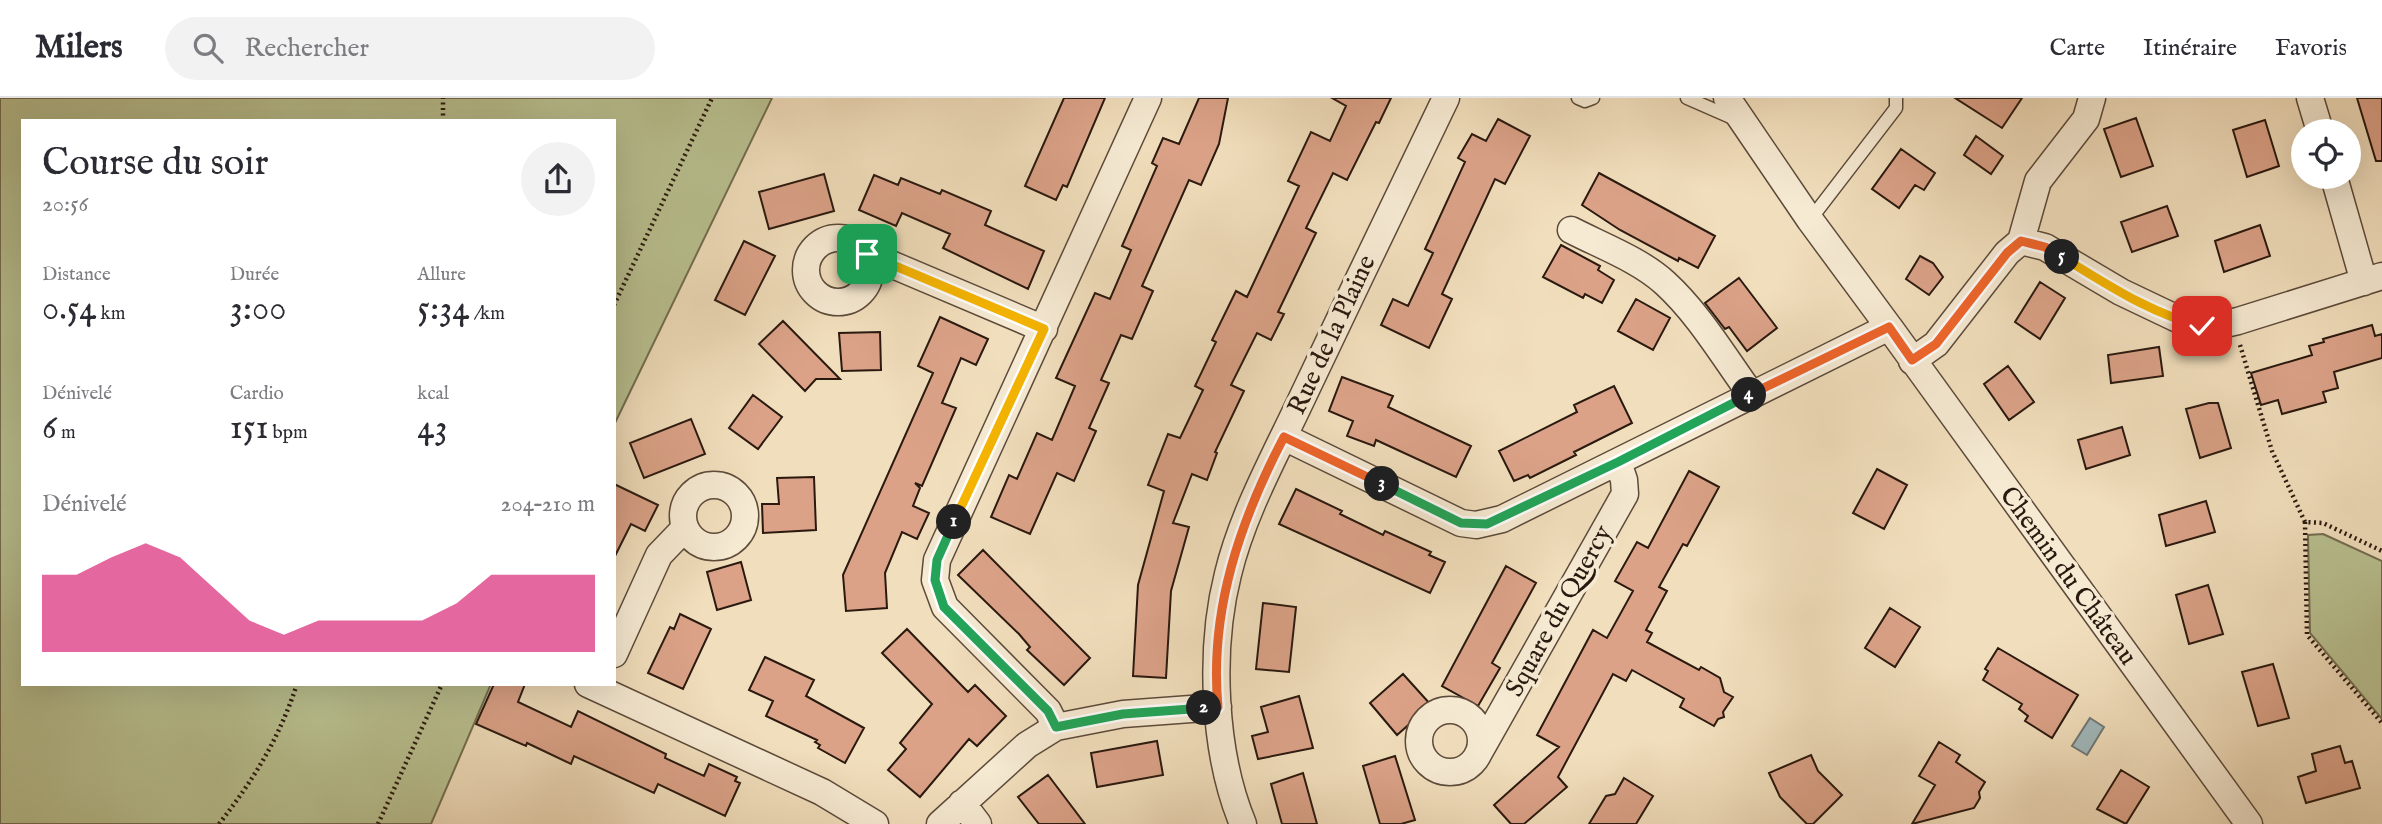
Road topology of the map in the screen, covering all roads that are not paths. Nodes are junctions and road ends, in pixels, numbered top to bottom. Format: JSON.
{"nodes":[{"id":1,"x":1148,"y":98,"type":"edge"},
{"id":2,"x":1446,"y":98,"type":"edge"},
{"id":3,"x":1578,"y":98,"type":"edge"},
{"id":4,"x":1593,"y":98,"type":"edge"},
{"id":5,"x":1687,"y":98,"type":"edge"},
{"id":6,"x":1727,"y":98,"type":"edge"},
{"id":7,"x":1896,"y":98,"type":"edge"},
{"id":8,"x":2092,"y":98,"type":"edge"},
{"id":9,"x":2310,"y":98,"type":"edge"},
{"id":10,"x":2316,"y":119,"type":"edge"},
{"id":11,"x":1744,"y":123,"type":"junction"},
{"id":12,"x":2338,"y":189,"type":"edge"},
{"id":13,"x":1810,"y":220,"type":"junction"},
{"id":14,"x":1571,"y":230,"type":"dead end"},
{"id":15,"x":2021,"y":241,"type":"junction"},
{"id":16,"x":867,"y":254,"type":"dead end"},
{"id":17,"x":2373,"y":279,"type":"edge"},
{"id":18,"x":1889,"y":327,"type":"junction"},
{"id":19,"x":1044,"y":329,"type":"junction"},
{"id":20,"x":1912,"y":360,"type":"junction"},
{"id":21,"x":1751,"y":394,"type":"junction"},
{"id":22,"x":1284,"y":437,"type":"junction"},
{"id":23,"x":1618,"y":462,"type":"junction"},
{"id":24,"x":685,"y":528,"type":"dead end"},
{"id":25,"x":616,"y":650,"type":"edge"},
{"id":26,"x":596,"y":686,"type":"edge"},
{"id":27,"x":1218,"y":707,"type":"junction"},
{"id":28,"x":1056,"y":727,"type":"junction"},
{"id":29,"x":1478,"y":756,"type":"dead end"},
{"id":30,"x":970,"y":814,"type":"edge"},
{"id":31,"x":874,"y":824,"type":"edge"},
{"id":32,"x":940,"y":824,"type":"edge"},
{"id":33,"x":1243,"y":824,"type":"edge"},
{"id":34,"x":2249,"y":824,"type":"edge"}],
"edges":[{"from":1,"to":19,"type":"street"},
{"from":2,"to":22,"type":"street","name":"Rue de la Plaine"},
{"from":3,"to":4,"type":"lane"},
{"from":5,"to":11,"type":"lane"},
{"from":6,"to":11,"type":"street","name":"Chemin du Château"},
{"from":7,"to":13,"type":"lane"},
{"from":8,"to":15,"type":"street"},
{"from":9,"to":10,"type":"street"},
{"from":11,"to":13,"type":"street","name":"Chemin du Château"},
{"from":12,"to":17,"type":"street"},
{"from":13,"to":18,"type":"street","name":"Chemin du Château"},
{"from":14,"to":21,"type":"street"},
{"from":15,"to":17,"type":"street"},
{"from":15,"to":20,"type":"street"},
{"from":16,"to":19,"type":"street"},
{"from":18,"to":20,"type":"street","name":"Chemin du Château"},
{"from":18,"to":21,"type":"street"},
{"from":19,"to":28,"type":"street"},
{"from":20,"to":34,"type":"street","name":"Chemin du Château"},
{"from":21,"to":23,"type":"street"},
{"from":22,"to":23,"type":"street"},
{"from":22,"to":27,"type":"street","name":"Rue de la Plaine"},
{"from":23,"to":29,"type":"street","name":"Square du Quercy"},
{"from":24,"to":25,"type":"street"},
{"from":26,"to":31,"type":"street"},
{"from":27,"to":28,"type":"street"},
{"from":27,"to":33,"type":"street","name":"Rue de la Plaine"},
{"from":28,"to":30,"type":"street"},
{"from":30,"to":32,"type":"street"}]}
